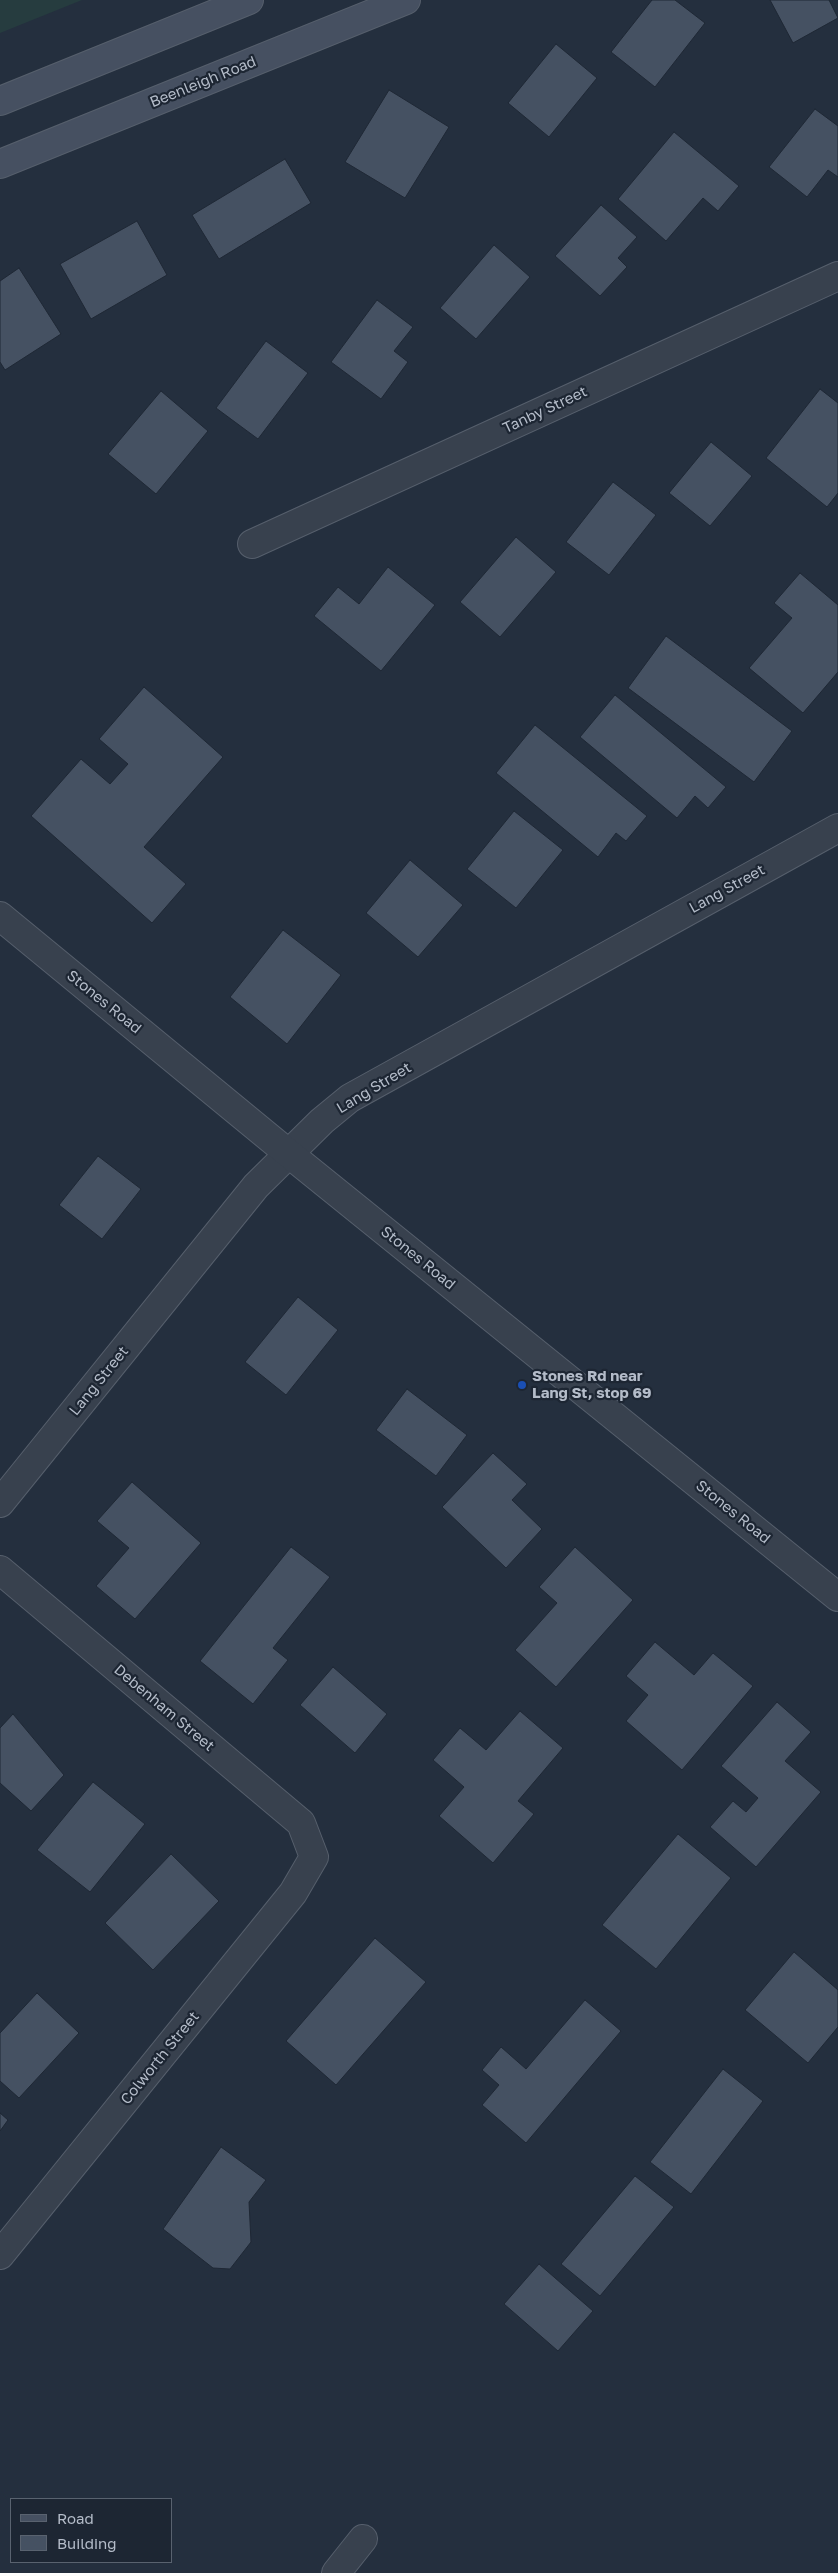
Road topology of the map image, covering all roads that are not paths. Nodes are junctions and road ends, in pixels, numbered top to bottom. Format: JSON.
{"nodes":[{"id":1,"x":249,"y":0,"type":"edge"},
{"id":2,"x":406,"y":0,"type":"edge"},
{"id":3,"x":0,"y":101,"type":"edge"},
{"id":4,"x":0,"y":164,"type":"edge"},
{"id":5,"x":838,"y":276,"type":"edge"},
{"id":6,"x":252,"y":544,"type":"dead end"},
{"id":7,"x":835,"y":833,"type":"edge"},
{"id":8,"x":0,"y":916,"type":"edge"},
{"id":9,"x":288,"y":1153,"type":"junction"},
{"id":10,"x":0,"y":1503,"type":"edge"},
{"id":11,"x":0,"y":1570,"type":"edge"},
{"id":12,"x":838,"y":1597,"type":"edge"},
{"id":13,"x":314,"y":1857,"type":"joint"},
{"id":14,"x":0,"y":2255,"type":"edge"},
{"id":15,"x":364,"y":2539,"type":"dead end"},
{"id":16,"x":336,"y":2573,"type":"edge"}],
"edges":[{"from":1,"to":3,"type":"main road"},
{"from":2,"to":4,"type":"main road","name":"Beenleigh Road"},
{"from":5,"to":6,"type":"street","name":"Tanby Street"},
{"from":7,"to":9,"type":"street","name":"Lang Street"},
{"from":8,"to":9,"type":"street","name":"Stones Road"},
{"from":9,"to":10,"type":"street","name":"Lang Street"},
{"from":9,"to":12,"type":"street","name":"Stones Road"},
{"from":11,"to":13,"type":"street","name":"Debenham Street"},
{"from":13,"to":14,"type":"street","name":"Colworth Street"},
{"from":15,"to":16,"type":"street"}]}
